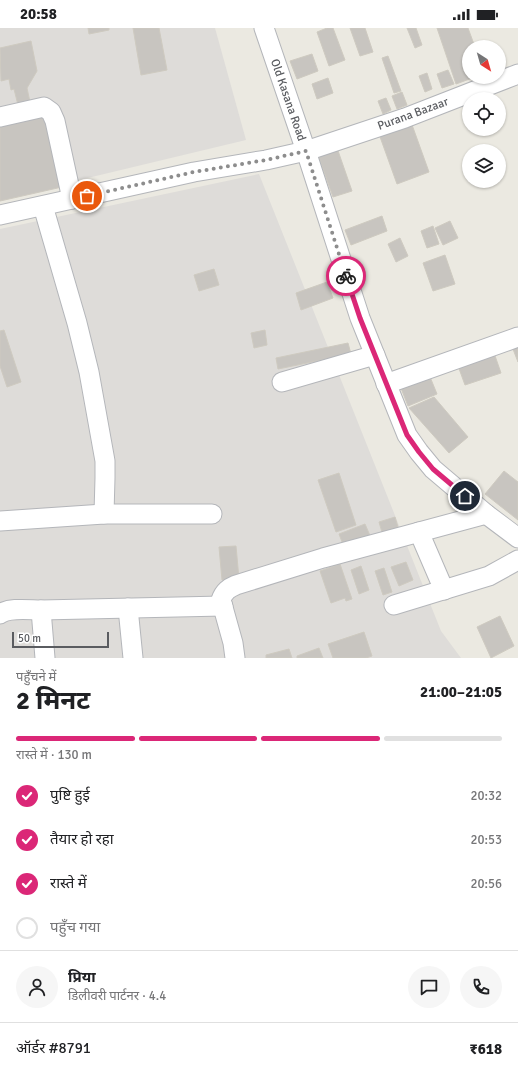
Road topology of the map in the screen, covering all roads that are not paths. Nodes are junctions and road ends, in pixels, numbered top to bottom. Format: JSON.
{"nodes":[{"id":1,"x":264,"y":28,"type":"edge"},
{"id":2,"x":518,"y":74,"type":"edge"},
{"id":3,"x":0,"y":117,"type":"edge"},
{"id":4,"x":306,"y":151,"type":"junction"},
{"id":5,"x":72,"y":199,"type":"junction"},
{"id":6,"x":43,"y":206,"type":"junction"},
{"id":7,"x":0,"y":215,"type":"edge"},
{"id":8,"x":518,"y":337,"type":"edge"},
{"id":9,"x":375,"y":355,"type":"junction"},
{"id":10,"x":282,"y":382,"type":"dead end"},
{"id":11,"x":386,"y":384,"type":"junction"},
{"id":12,"x":104,"y":514,"type":"junction"},
{"id":13,"x":212,"y":514,"type":"dead end"},
{"id":14,"x":486,"y":514,"type":"junction"},
{"id":15,"x":0,"y":521,"type":"edge"},
{"id":16,"x":419,"y":532,"type":"junction"},
{"id":17,"x":518,"y":538,"type":"edge"},
{"id":18,"x":518,"y":560,"type":"edge"},
{"id":19,"x":444,"y":590,"type":"junction"},
{"id":20,"x":394,"y":605,"type":"dead end"},
{"id":21,"x":223,"y":606,"type":"junction"},
{"id":22,"x":128,"y":608,"type":"junction"},
{"id":23,"x":41,"y":610,"type":"junction"},
{"id":24,"x":0,"y":614,"type":"edge"},
{"id":25,"x":45,"y":658,"type":"edge"},
{"id":26,"x":132,"y":658,"type":"edge"},
{"id":27,"x":235,"y":658,"type":"edge"}],
"edges":[{"from":1,"to":4,"type":"street","name":"Old Kasana Road"},
{"from":2,"to":4,"type":"street","name":"Purana Bazaar"},
{"from":3,"to":5,"type":"street"},
{"from":4,"to":5,"type":"street","name":"Purana Bazaar"},
{"from":4,"to":9,"type":"street","name":"Old Kasana Road"},
{"from":5,"to":6,"type":"street","name":"Purana Bazaar"},
{"from":6,"to":7,"type":"street","name":"Purana Bazaar"},
{"from":6,"to":12,"type":"street"},
{"from":8,"to":11,"type":"street"},
{"from":9,"to":10,"type":"street"},
{"from":9,"to":11,"type":"street","name":"Old Kasana Road"},
{"from":11,"to":14,"type":"street","name":"Old Kasana Road"},
{"from":12,"to":13,"type":"street"},
{"from":12,"to":15,"type":"street"},
{"from":14,"to":16,"type":"street"},
{"from":14,"to":17,"type":"street","name":"Old Kasana Road"},
{"from":16,"to":19,"type":"street"},
{"from":16,"to":21,"type":"street"},
{"from":18,"to":19,"type":"street"},
{"from":19,"to":20,"type":"street"},
{"from":21,"to":22,"type":"street"},
{"from":21,"to":27,"type":"street"},
{"from":22,"to":23,"type":"street"},
{"from":22,"to":26,"type":"street"},
{"from":23,"to":24,"type":"street"},
{"from":23,"to":25,"type":"street"}]}
